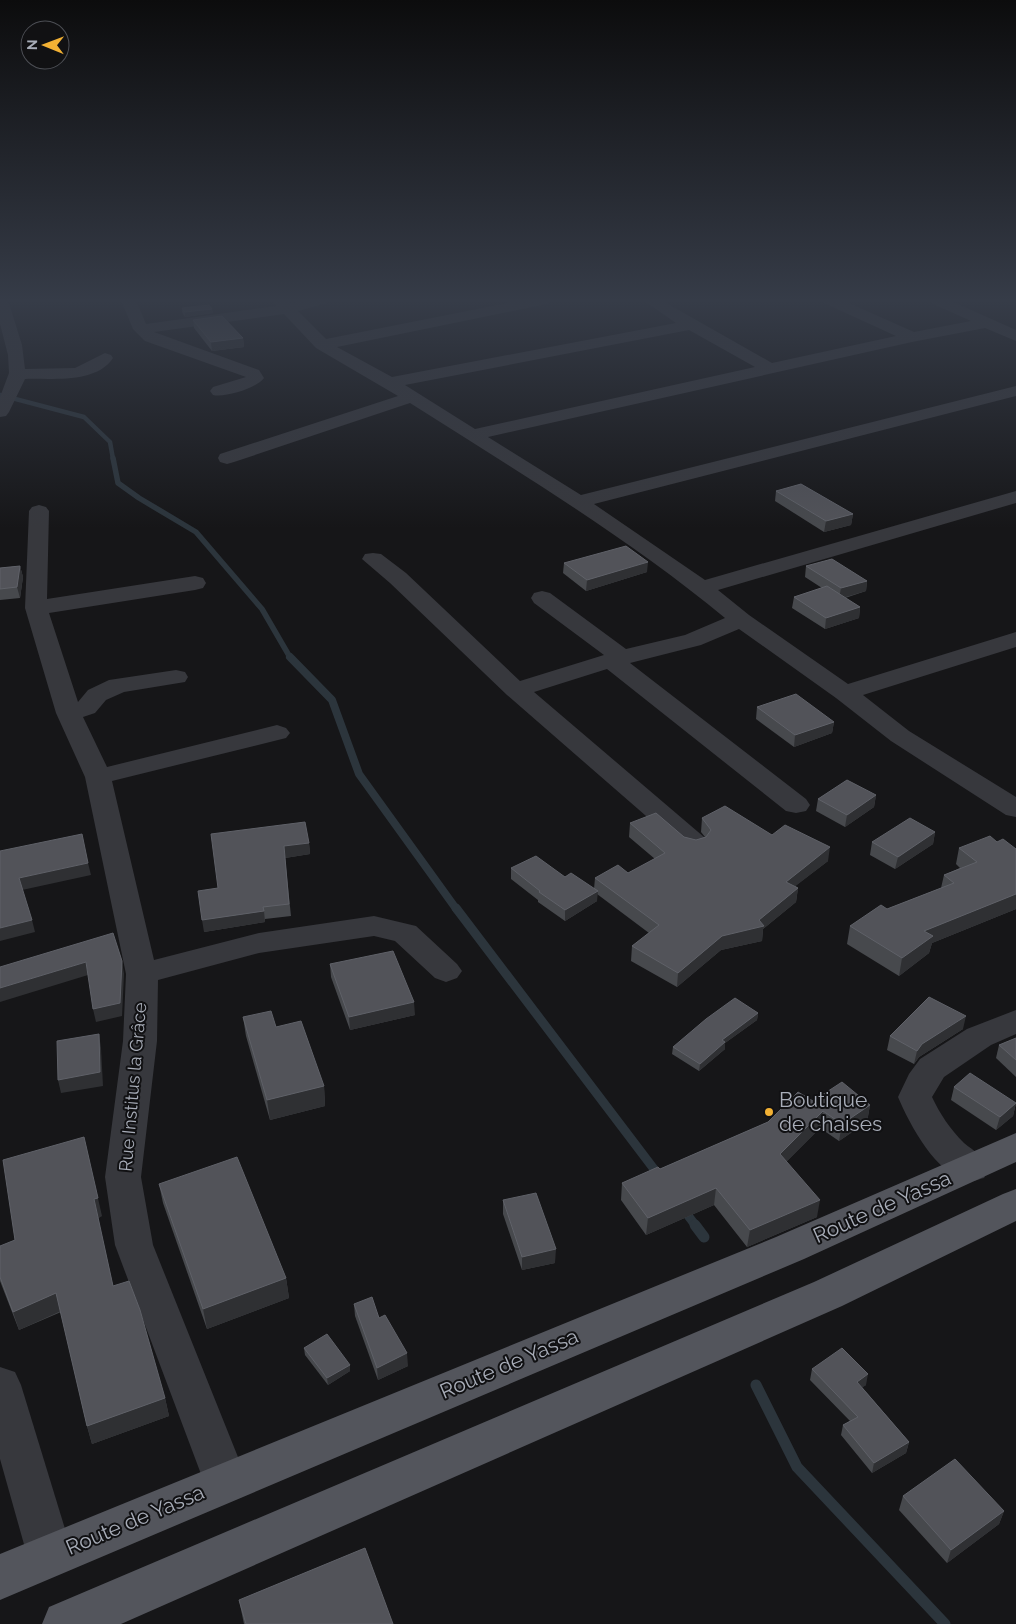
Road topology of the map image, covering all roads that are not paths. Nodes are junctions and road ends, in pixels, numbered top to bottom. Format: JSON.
{"nodes":[{"id":1,"x":16,"y":376,"type":"edge"},
{"id":2,"x":254,"y":376,"type":"edge"},
{"id":3,"x":377,"y":376,"type":"edge"},
{"id":4,"x":426,"y":376,"type":"edge"},
{"id":5,"x":733,"y":376,"type":"edge"},
{"id":6,"x":390,"y":383,"type":"junction"},
{"id":7,"x":220,"y":391,"type":"dead end"},
{"id":8,"x":1016,"y":392,"type":"edge"},
{"id":9,"x":412,"y":397,"type":"junction"},
{"id":10,"x":5,"y":404,"type":"edge"},
{"id":11,"x":471,"y":435,"type":"junction"},
{"id":12,"x":227,"y":458,"type":"dead end"},
{"id":13,"x":1016,"y":497,"type":"edge"},
{"id":14,"x":578,"y":502,"type":"junction"},
{"id":15,"x":39,"y":511,"type":"dead end"},
{"id":16,"x":373,"y":559,"type":"dead end"},
{"id":17,"x":195,"y":583,"type":"dead end"},
{"id":18,"x":702,"y":588,"type":"junction"},
{"id":19,"x":542,"y":598,"type":"dead end"},
{"id":20,"x":36,"y":608,"type":"junction"},
{"id":21,"x":741,"y":620,"type":"junction"},
{"id":22,"x":1016,"y":639,"type":"edge"},
{"id":23,"x":617,"y":659,"type":"junction"},
{"id":24,"x":176,"y":677,"type":"dead end"},
{"id":25,"x":516,"y":690,"type":"junction"},
{"id":26,"x":844,"y":693,"type":"junction"},
{"id":27,"x":69,"y":713,"type":"junction"},
{"id":28,"x":278,"y":733,"type":"dead end"},
{"id":29,"x":98,"y":777,"type":"junction"},
{"id":30,"x":796,"y":804,"type":"dead end"},
{"id":31,"x":1016,"y":809,"type":"edge"},
{"id":32,"x":694,"y":843,"type":"edge"},
{"id":33,"x":446,"y":971,"type":"dead end"},
{"id":34,"x":142,"y":974,"type":"junction"},
{"id":35,"x":1016,"y":1022,"type":"edge"},
{"id":36,"x":1016,"y":1147,"type":"edge"},
{"id":37,"x":971,"y":1168,"type":"junction"},
{"id":38,"x":1016,"y":1204,"type":"edge"},
{"id":39,"x":0,"y":1385,"type":"edge"},
{"id":40,"x":226,"y":1482,"type":"junction"},
{"id":41,"x":50,"y":1555,"type":"junction"},
{"id":42,"x":0,"y":1576,"type":"edge"},
{"id":43,"x":66,"y":1624,"type":"edge"}],
"edges":[{"from":1,"to":10,"type":"street"},
{"from":2,"to":7,"type":"street"},
{"from":3,"to":6,"type":"street"},
{"from":4,"to":6,"type":"street"},
{"from":5,"to":11,"type":"street"},
{"from":6,"to":9,"type":"street"},
{"from":8,"to":14,"type":"street"},
{"from":9,"to":11,"type":"street"},
{"from":9,"to":12,"type":"street"},
{"from":11,"to":14,"type":"street"},
{"from":13,"to":18,"type":"street"},
{"from":14,"to":18,"type":"street"},
{"from":15,"to":20,"type":"street","name":"Rue Institus la Grâce"},
{"from":16,"to":25,"type":"street"},
{"from":17,"to":20,"type":"street"},
{"from":18,"to":21,"type":"street"},
{"from":19,"to":23,"type":"street"},
{"from":20,"to":27,"type":"street","name":"Rue Institus la Grâce"},
{"from":21,"to":23,"type":"street"},
{"from":21,"to":26,"type":"street"},
{"from":22,"to":26,"type":"street"},
{"from":23,"to":25,"type":"street"},
{"from":23,"to":30,"type":"street"},
{"from":24,"to":27,"type":"street"},
{"from":25,"to":32,"type":"street"},
{"from":26,"to":31,"type":"street"},
{"from":27,"to":29,"type":"street","name":"Rue Institus la Grâce"},
{"from":28,"to":29,"type":"street"},
{"from":29,"to":34,"type":"street","name":"Rue Institus la Grâce"},
{"from":33,"to":34,"type":"street"},
{"from":34,"to":40,"type":"street","name":"Rue Institus la Grâce"},
{"from":35,"to":37,"type":"street"},
{"from":36,"to":37,"type":"main road","name":"Route de Yassa"},
{"from":37,"to":40,"type":"main road","name":"Route de Yassa"},
{"from":38,"to":43,"type":"main road"},
{"from":39,"to":41,"type":"street"},
{"from":40,"to":41,"type":"main road","name":"Route de Yassa"},
{"from":41,"to":42,"type":"main road","name":"Route de Yassa"}]}
